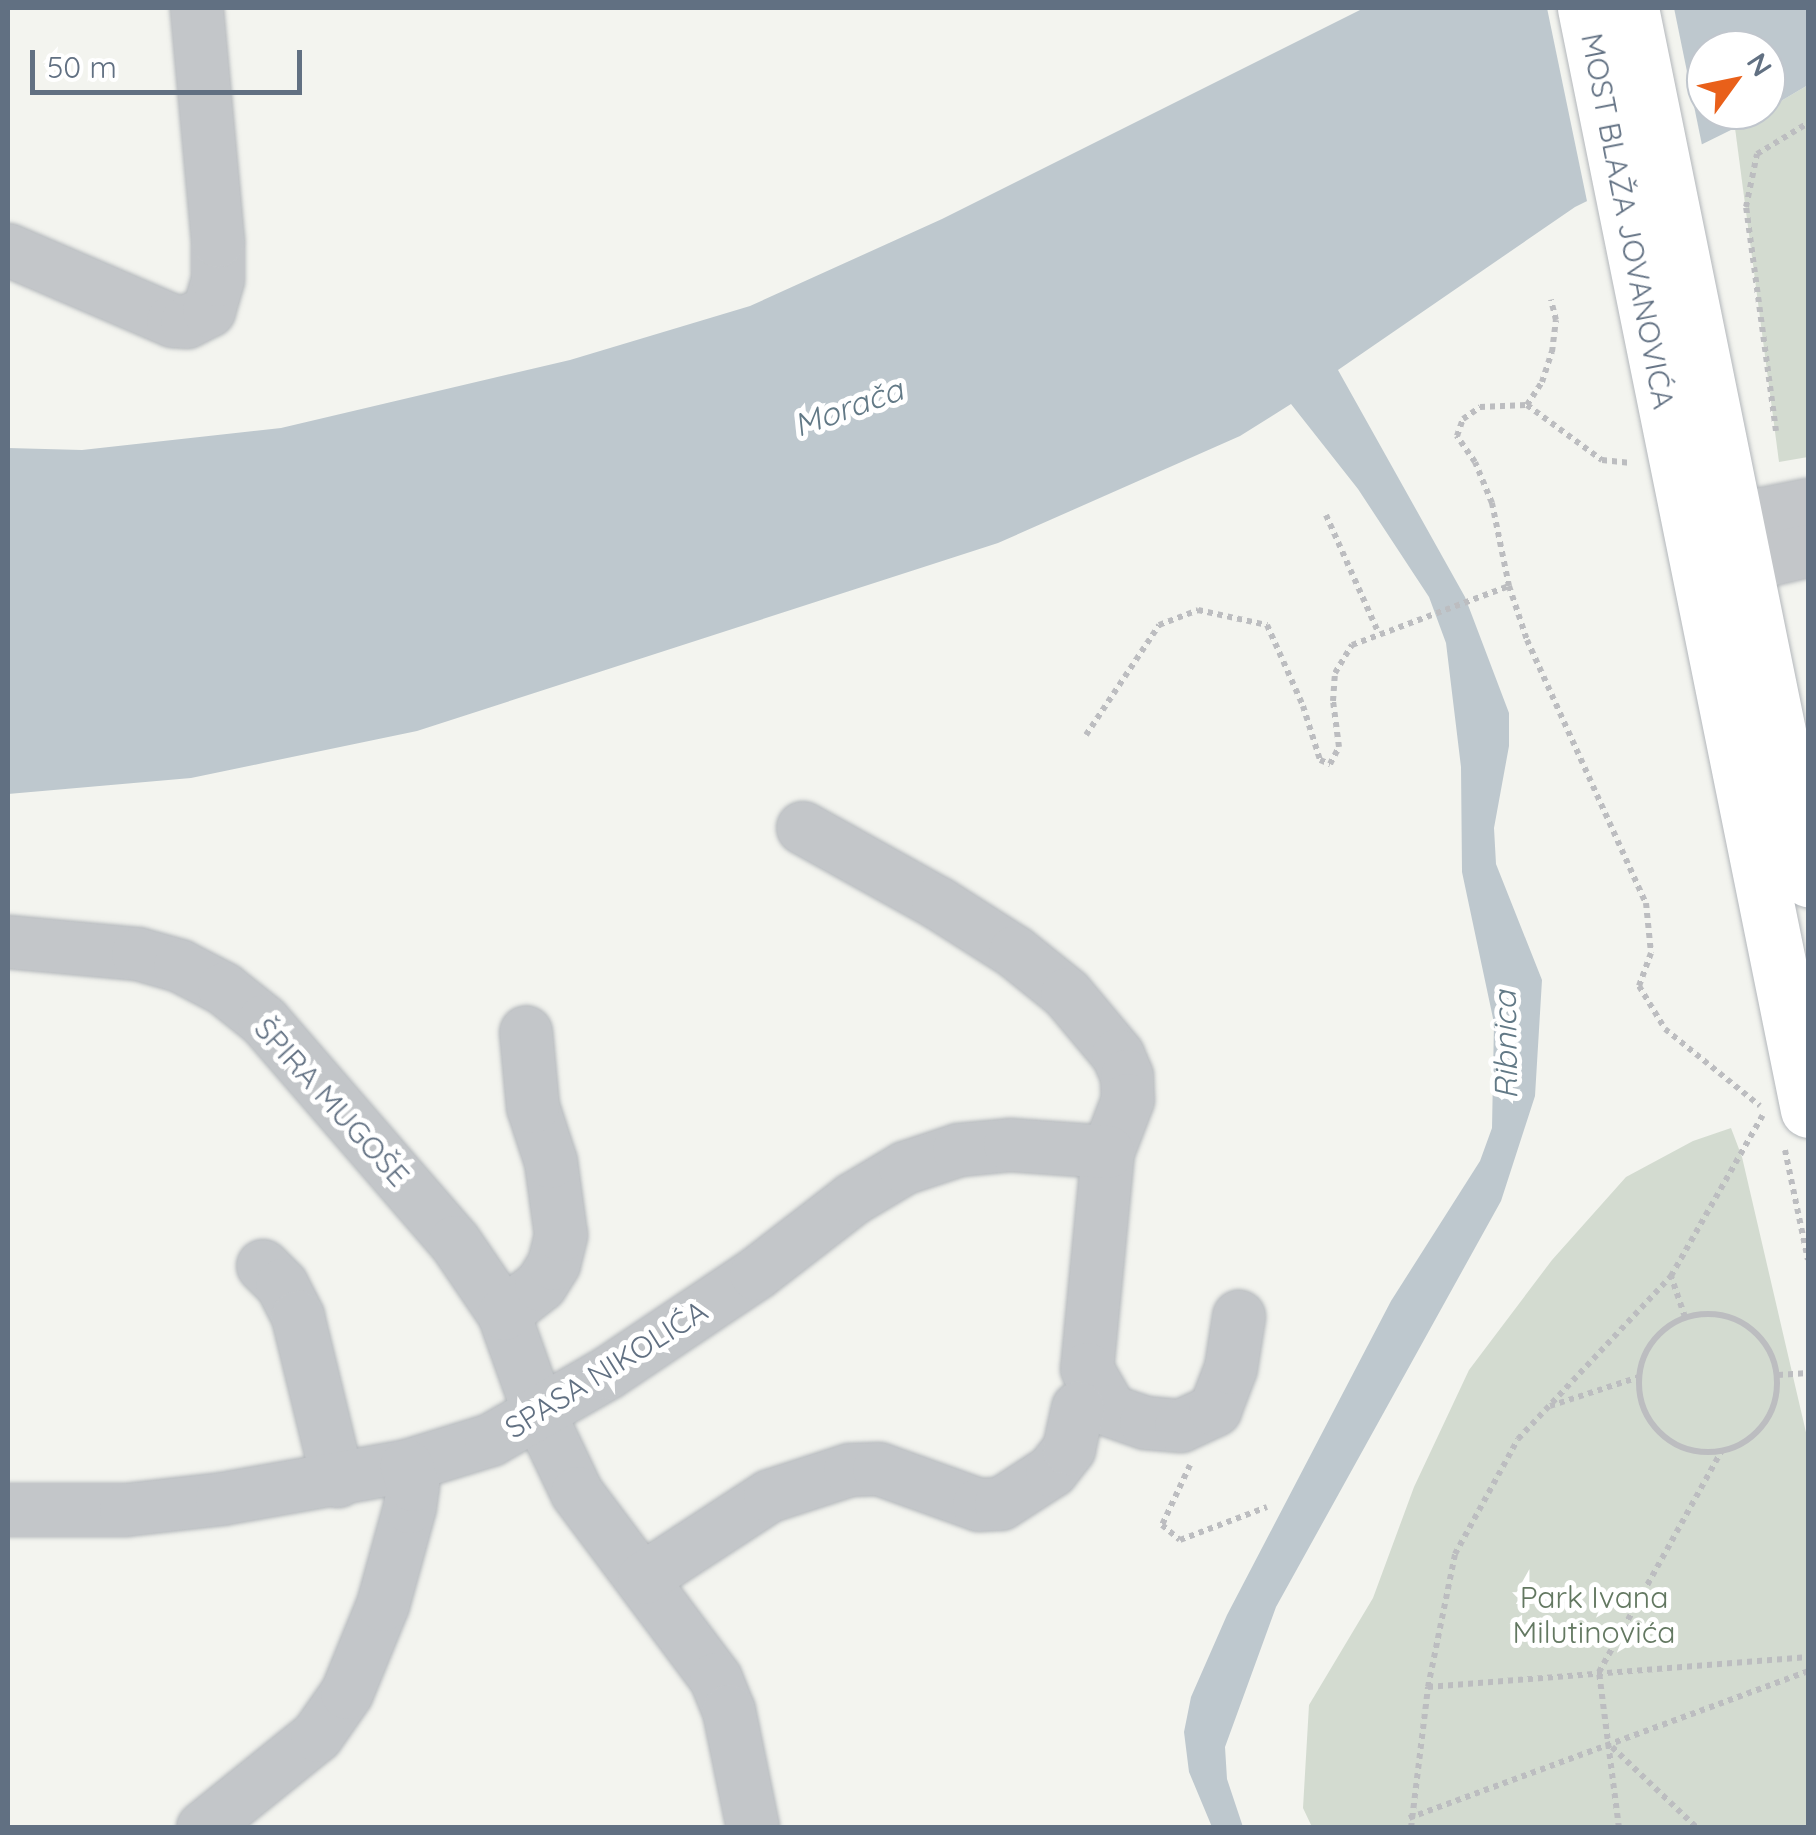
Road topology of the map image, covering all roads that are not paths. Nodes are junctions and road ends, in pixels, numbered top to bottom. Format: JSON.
{"nodes":[{"id":1,"x":198,"y":8,"type":"edge"},
{"id":2,"x":1584,"y":8,"type":"edge"},
{"id":3,"x":1631,"y":8,"type":"edge"},
{"id":4,"x":8,"y":250,"type":"edge"},
{"id":5,"x":1672,"y":441,"type":"junction"},
{"id":6,"x":1758,"y":539,"type":"edge"},
{"id":7,"x":802,"y":828,"type":"dead end"},
{"id":8,"x":1808,"y":880,"type":"edge"},
{"id":9,"x":8,"y":942,"type":"edge"},
{"id":10,"x":526,"y":1032,"type":"dead end"},
{"id":11,"x":1808,"y":1110,"type":"edge"},
{"id":12,"x":1108,"y":1152,"type":"junction"},
{"id":13,"x":263,"y":1266,"type":"dead end"},
{"id":14,"x":504,"y":1314,"type":"junction"},
{"id":15,"x":1239,"y":1317,"type":"dead end"},
{"id":16,"x":1078,"y":1408,"type":"dead end"},
{"id":17,"x":540,"y":1416,"type":"junction"},
{"id":18,"x":408,"y":1466,"type":"junction"},
{"id":19,"x":338,"y":1480,"type":"junction"},
{"id":20,"x":8,"y":1510,"type":"edge"},
{"id":21,"x":644,"y":1578,"type":"junction"},
{"id":22,"x":203,"y":1828,"type":"edge"},
{"id":23,"x":753,"y":1828,"type":"edge"}],
"edges":[{"from":1,"to":4,"type":"street"},
{"from":2,"to":5,"type":"main road","name":"MOST BLAŽA JOVANOVIĆA"},
{"from":3,"to":5,"type":"main road","name":"MOST BLAŽA JOVANOVIĆA"},
{"from":5,"to":6,"type":"main road"},
{"from":6,"to":8,"type":"main road"},
{"from":6,"to":11,"type":"main road"},
{"from":7,"to":12,"type":"street"},
{"from":9,"to":14,"type":"street","name":"ŠPIRA MUGOŠE"},
{"from":10,"to":14,"type":"street"},
{"from":12,"to":15,"type":"street"},
{"from":12,"to":17,"type":"street","name":"SPASA NIKOLIĆA"},
{"from":13,"to":19,"type":"street"},
{"from":14,"to":17,"type":"street","name":"ŠPIRA MUGOŠE"},
{"from":16,"to":21,"type":"street"},
{"from":17,"to":18,"type":"street","name":"SPASA NIKOLIĆA"},
{"from":17,"to":21,"type":"street","name":"ŠPIRA MUGOŠE"},
{"from":18,"to":19,"type":"street","name":"SPASA NIKOLIĆA"},
{"from":18,"to":22,"type":"street"},
{"from":19,"to":20,"type":"street","name":"SPASA NIKOLIĆA"},
{"from":21,"to":23,"type":"street","name":"ŠPIRA MUGOŠE"}]}
